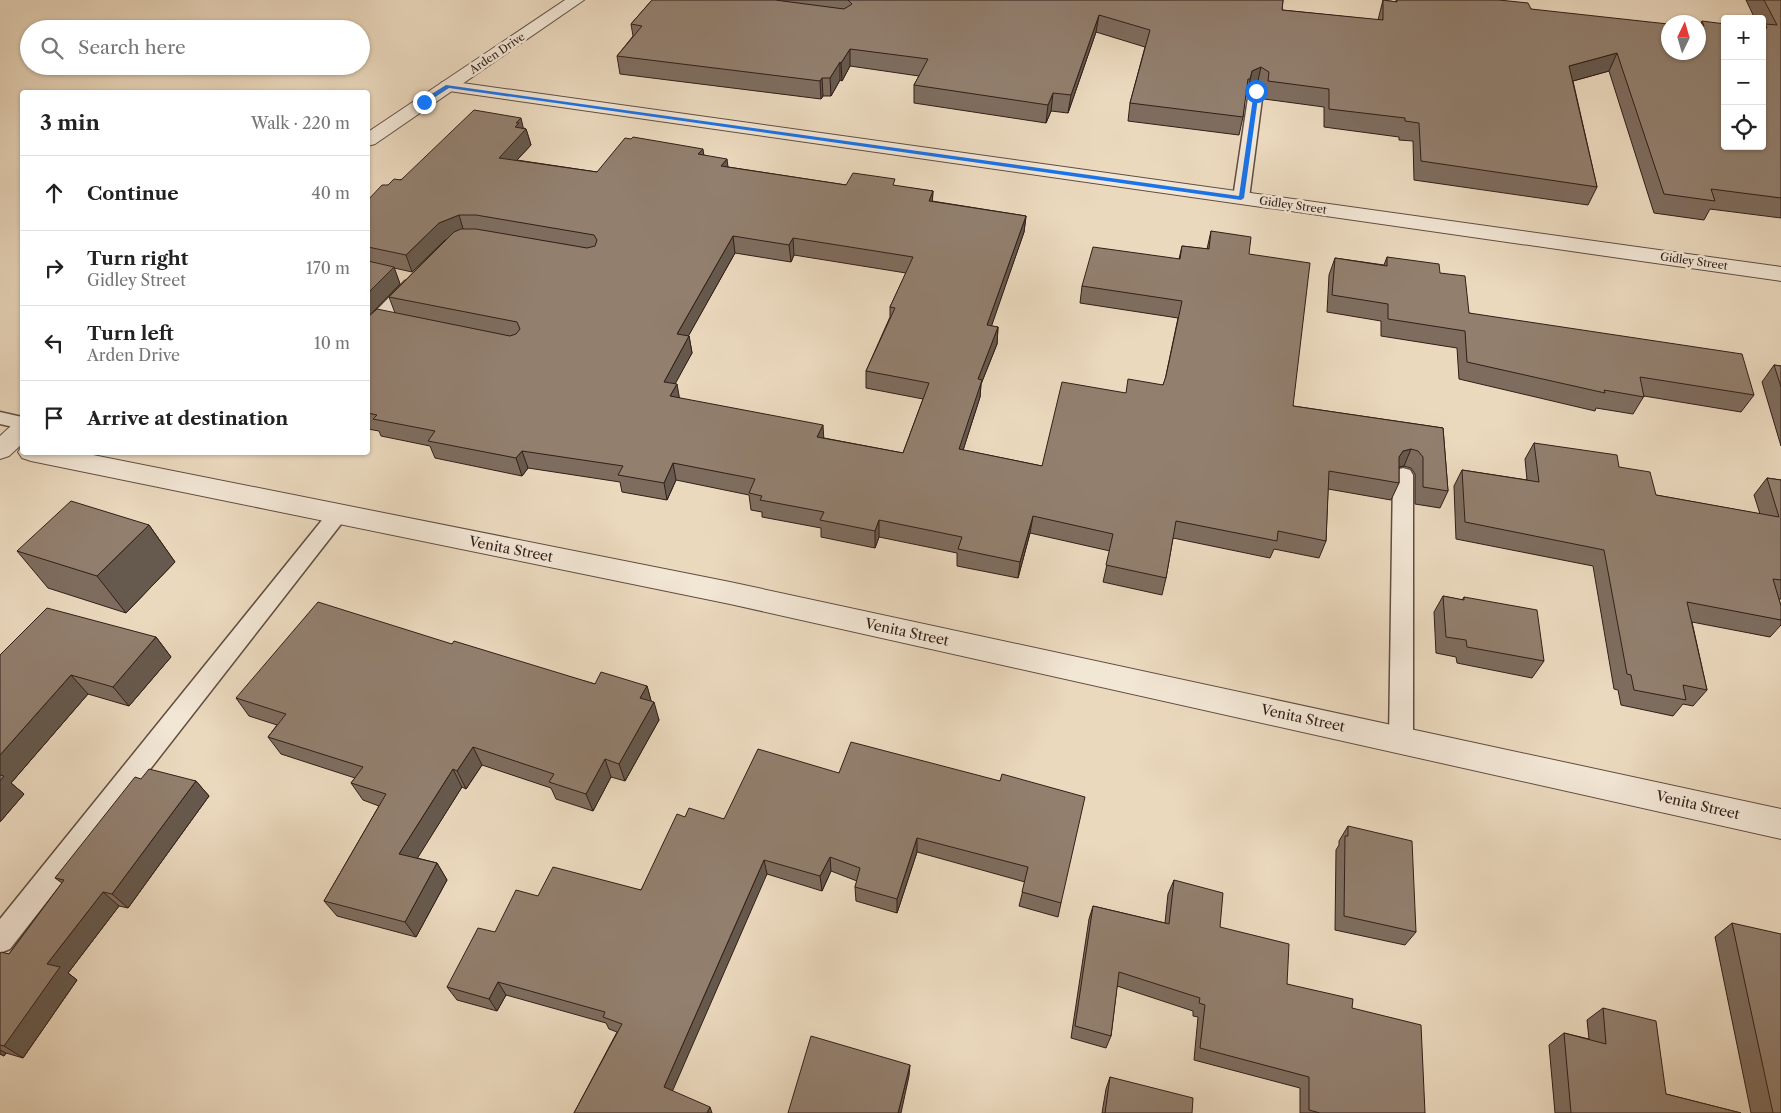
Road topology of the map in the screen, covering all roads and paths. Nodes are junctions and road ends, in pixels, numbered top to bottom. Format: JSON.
{"nodes":[{"id":1,"x":576,"y":0,"type":"edge"},
{"id":2,"x":448,"y":86,"type":"junction"},
{"id":3,"x":1256,"y":91,"type":"edge"},
{"id":4,"x":370,"y":139,"type":"edge"},
{"id":5,"x":1241,"y":198,"type":"junction"},
{"id":6,"x":1781,"y":274,"type":"edge"},
{"id":7,"x":397,"y":276,"type":"edge"},
{"id":8,"x":398,"y":322,"type":"edge"},
{"id":9,"x":373,"y":323,"type":"edge"},
{"id":10,"x":0,"y":418,"type":"edge"},
{"id":11,"x":20,"y":423,"type":"edge"},
{"id":12,"x":20,"y":433,"type":"edge"},
{"id":13,"x":8,"y":449,"type":"edge"},
{"id":14,"x":46,"y":455,"type":"edge"},
{"id":15,"x":1404,"y":474,"type":"edge"},
{"id":16,"x":338,"y":514,"type":"junction"},
{"id":17,"x":1401,"y":740,"type":"junction"},
{"id":18,"x":1781,"y":824,"type":"edge"},
{"id":19,"x":0,"y":940,"type":"edge"}],
"edges":[{"from":1,"to":2,"type":"street","name":"Arden Drive"},
{"from":2,"to":4,"type":"street","name":"Arden Drive"},
{"from":2,"to":5,"type":"street","name":"Gidley Street"},
{"from":3,"to":5,"type":"lane"},
{"from":5,"to":6,"type":"street","name":"Gidley Street"},
{"from":7,"to":9,"type":"lane"},
{"from":8,"to":9,"type":"lane"},
{"from":10,"to":11,"type":"lane"},
{"from":12,"to":13,"type":"street"},
{"from":14,"to":16,"type":"street","name":"Venita Street"},
{"from":15,"to":17,"type":"lane"},
{"from":16,"to":17,"type":"street","name":"Venita Street"},
{"from":16,"to":19,"type":"lane"},
{"from":17,"to":18,"type":"street","name":"Venita Street"}]}
